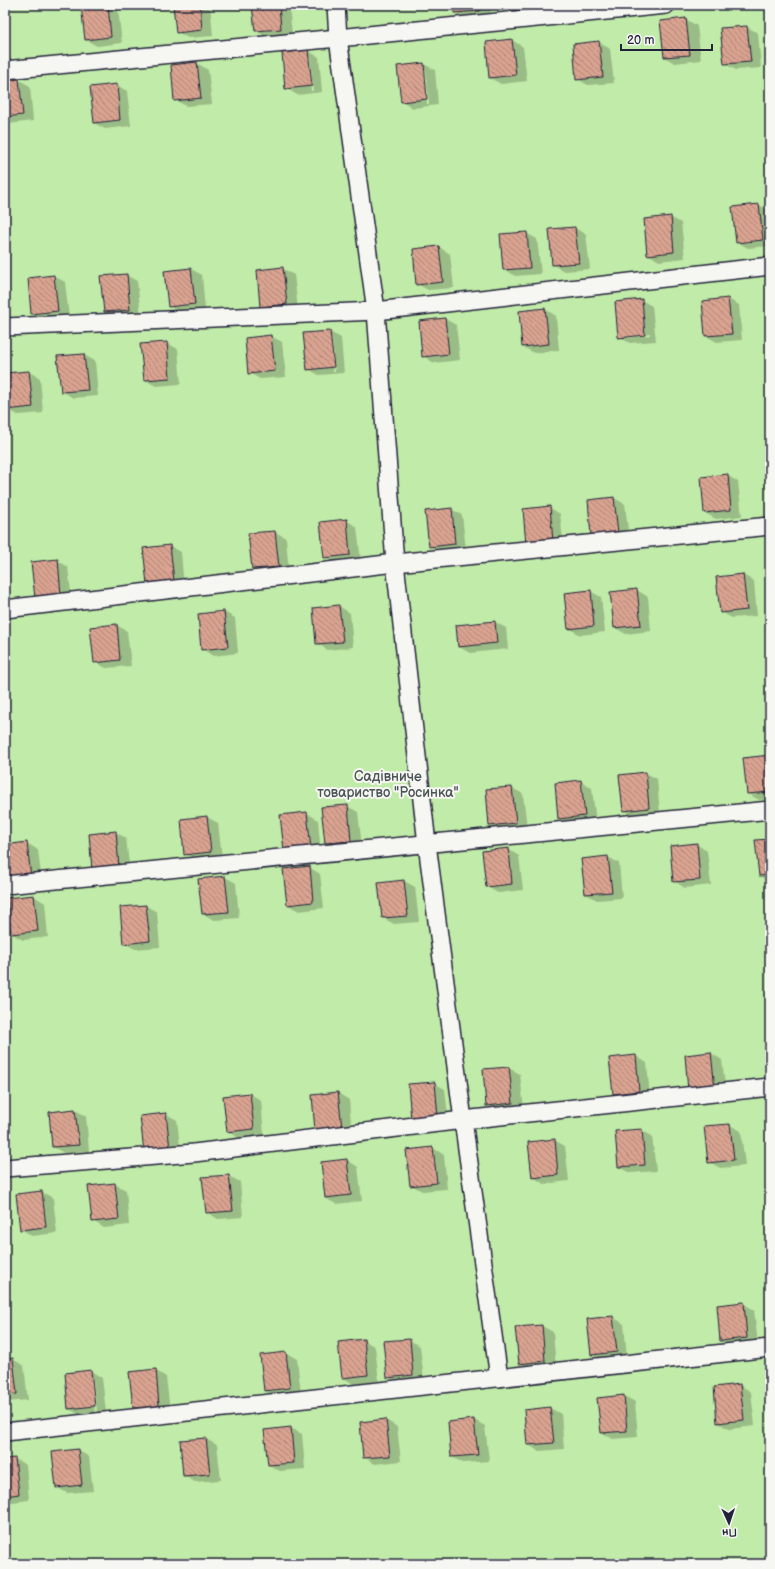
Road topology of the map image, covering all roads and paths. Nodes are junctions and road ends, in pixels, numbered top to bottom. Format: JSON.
{"nodes":[{"id":1,"x":336,"y":5,"type":"edge"},
{"id":2,"x":666,"y":5,"type":"edge"},
{"id":3,"x":338,"y":38,"type":"junction"},
{"id":4,"x":5,"y":70,"type":"edge"},
{"id":5,"x":770,"y":266,"type":"edge"},
{"id":6,"x":376,"y":310,"type":"junction"},
{"id":7,"x":5,"y":327,"type":"edge"},
{"id":8,"x":770,"y":526,"type":"edge"},
{"id":9,"x":395,"y":563,"type":"junction"},
{"id":10,"x":5,"y":609,"type":"edge"},
{"id":11,"x":770,"y":810,"type":"edge"},
{"id":12,"x":427,"y":844,"type":"junction"},
{"id":13,"x":5,"y":885,"type":"edge"},
{"id":14,"x":770,"y":1087,"type":"edge"},
{"id":15,"x":463,"y":1120,"type":"junction"},
{"id":16,"x":5,"y":1168,"type":"edge"},
{"id":17,"x":770,"y":1348,"type":"edge"},
{"id":18,"x":500,"y":1378,"type":"junction"},
{"id":19,"x":5,"y":1432,"type":"edge"}],
"edges":[{"from":1,"to":3,"type":"lane"},
{"from":2,"to":3,"type":"lane"},
{"from":3,"to":4,"type":"lane"},
{"from":3,"to":6,"type":"lane"},
{"from":5,"to":6,"type":"lane"},
{"from":6,"to":7,"type":"lane"},
{"from":6,"to":9,"type":"lane"},
{"from":8,"to":9,"type":"lane"},
{"from":9,"to":10,"type":"lane"},
{"from":9,"to":12,"type":"lane"},
{"from":11,"to":12,"type":"lane"},
{"from":12,"to":13,"type":"lane"},
{"from":12,"to":15,"type":"lane"},
{"from":14,"to":15,"type":"lane"},
{"from":15,"to":16,"type":"lane"},
{"from":15,"to":18,"type":"lane"},
{"from":17,"to":18,"type":"lane"},
{"from":18,"to":19,"type":"lane"}]}
